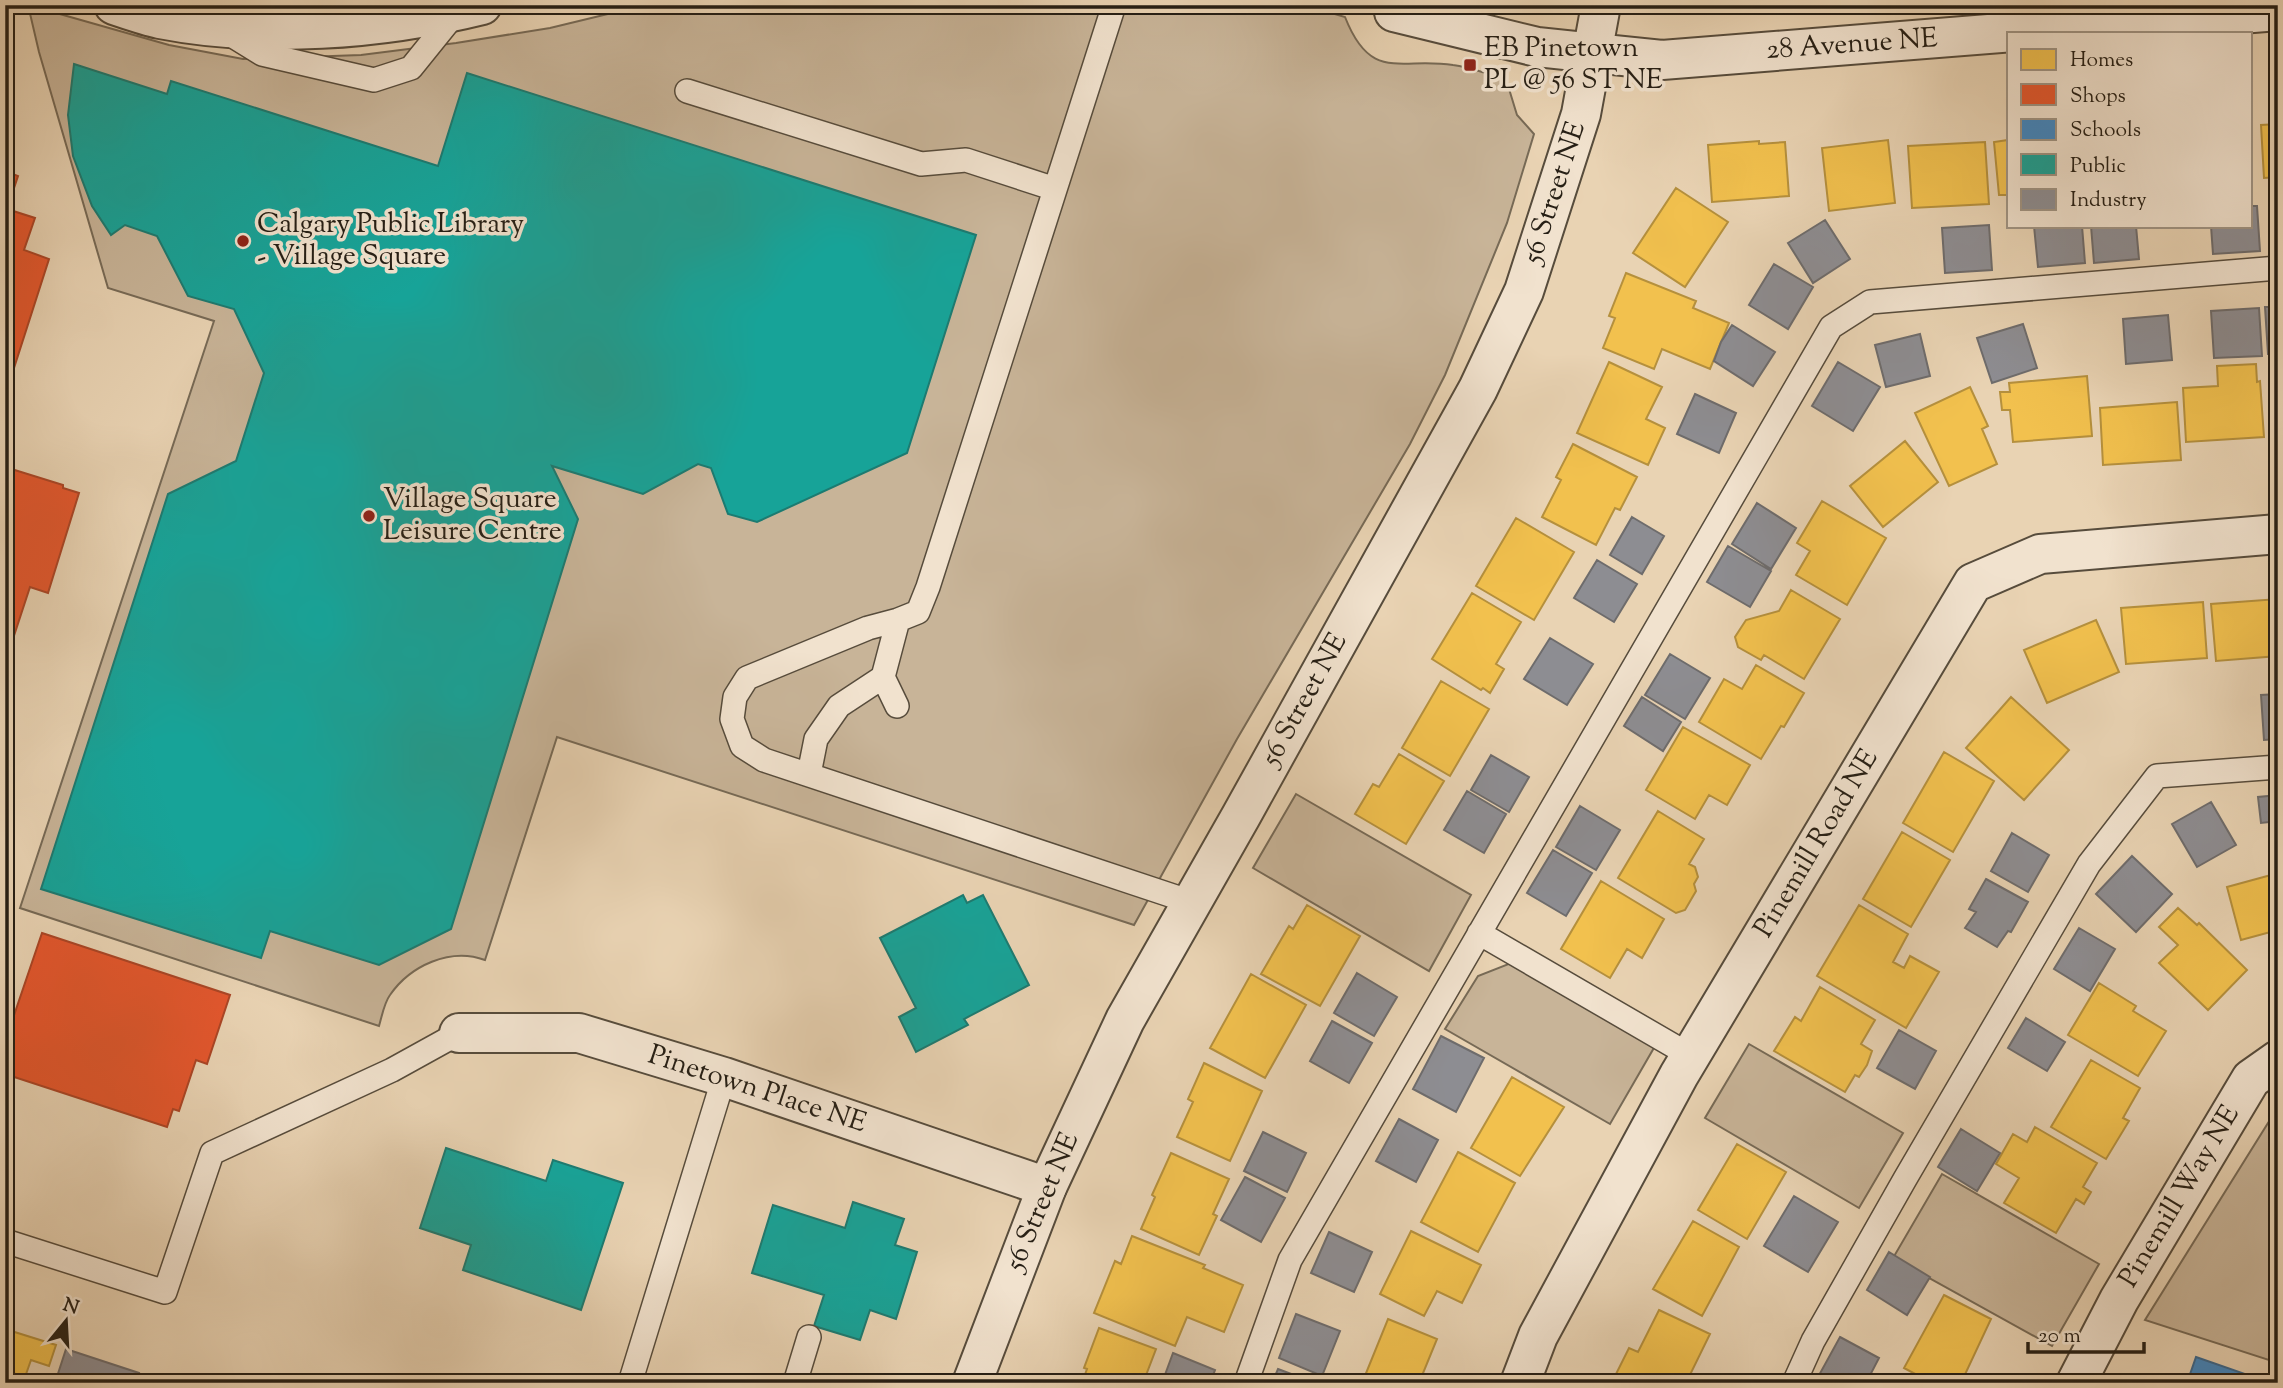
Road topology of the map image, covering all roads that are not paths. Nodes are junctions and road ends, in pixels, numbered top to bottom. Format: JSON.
{"nodes":[{"id":1,"x":114,"y":5,"type":"edge"},
{"id":2,"x":1114,"y":5,"type":"edge"},
{"id":3,"x":1601,"y":5,"type":"edge"},
{"id":4,"x":469,"y":8,"type":"edge"},
{"id":5,"x":1383,"y":8,"type":"edge"},
{"id":6,"x":2278,"y":11,"type":"edge"},
{"id":7,"x":219,"y":27,"type":"junction"},
{"id":8,"x":2014,"y":32,"type":"edge"},
{"id":9,"x":2007,"y":33,"type":"edge"},
{"id":10,"x":1594,"y":53,"type":"junction"},
{"id":11,"x":687,"y":91,"type":"dead end"},
{"id":12,"x":1055,"y":190,"type":"junction"},
{"id":13,"x":2278,"y":268,"type":"edge"},
{"id":14,"x":2278,"y":534,"type":"edge"},
{"id":15,"x":898,"y":620,"type":"junction"},
{"id":16,"x":883,"y":677,"type":"junction"},
{"id":17,"x":897,"y":706,"type":"dead end"},
{"id":18,"x":2278,"y":767,"type":"edge"},
{"id":19,"x":809,"y":774,"type":"junction"},
{"id":20,"x":1191,"y":902,"type":"junction"},
{"id":21,"x":1479,"y":933,"type":"junction"},
{"id":22,"x":460,"y":1033,"type":"joint"},
{"id":23,"x":1691,"y":1056,"type":"junction"},
{"id":24,"x":2278,"y":1060,"type":"edge"},
{"id":25,"x":724,"y":1077,"type":"junction"},
{"id":26,"x":1047,"y":1187,"type":"junction"},
{"id":27,"x":5,"y":1241,"type":"edge"},
{"id":28,"x":809,"y":1337,"type":"dead end"},
{"id":29,"x":630,"y":1383,"type":"edge"},
{"id":30,"x":795,"y":1383,"type":"edge"},
{"id":31,"x":972,"y":1383,"type":"edge"},
{"id":32,"x":1246,"y":1383,"type":"edge"},
{"id":33,"x":1520,"y":1383,"type":"edge"},
{"id":34,"x":1794,"y":1383,"type":"edge"},
{"id":35,"x":2076,"y":1383,"type":"edge"}],
"edges":[{"from":1,"to":7,"type":"street"},
{"from":2,"to":12,"type":"lane"},
{"from":3,"to":10,"type":"street","name":"56 Street NE"},
{"from":4,"to":7,"type":"street"},
{"from":4,"to":7,"type":"lane"},
{"from":5,"to":10,"type":"street","name":"28 Avenue NE"},
{"from":6,"to":8,"type":"street","name":"28 Avenue NE"},
{"from":9,"to":10,"type":"street","name":"28 Avenue NE"},
{"from":10,"to":20,"type":"street","name":"56 Street NE"},
{"from":11,"to":12,"type":"lane"},
{"from":12,"to":15,"type":"lane"},
{"from":13,"to":21,"type":"lane"},
{"from":14,"to":23,"type":"street","name":"Pinemill Road NE"},
{"from":15,"to":16,"type":"lane"},
{"from":15,"to":19,"type":"lane"},
{"from":16,"to":17,"type":"lane"},
{"from":16,"to":19,"type":"lane"},
{"from":18,"to":34,"type":"lane"},
{"from":19,"to":20,"type":"lane"},
{"from":20,"to":26,"type":"street","name":"56 Street NE"},
{"from":21,"to":23,"type":"lane"},
{"from":21,"to":32,"type":"lane"},
{"from":22,"to":25,"type":"street","name":"Pinetown Place NE"},
{"from":22,"to":27,"type":"lane"},
{"from":23,"to":33,"type":"street","name":"Pinemill Road NE"},
{"from":24,"to":35,"type":"street","name":"Pinemill Way NE"},
{"from":25,"to":26,"type":"street","name":"Pinetown Place NE"},
{"from":25,"to":29,"type":"lane"},
{"from":26,"to":31,"type":"street","name":"56 Street NE"},
{"from":28,"to":30,"type":"lane"}]}
